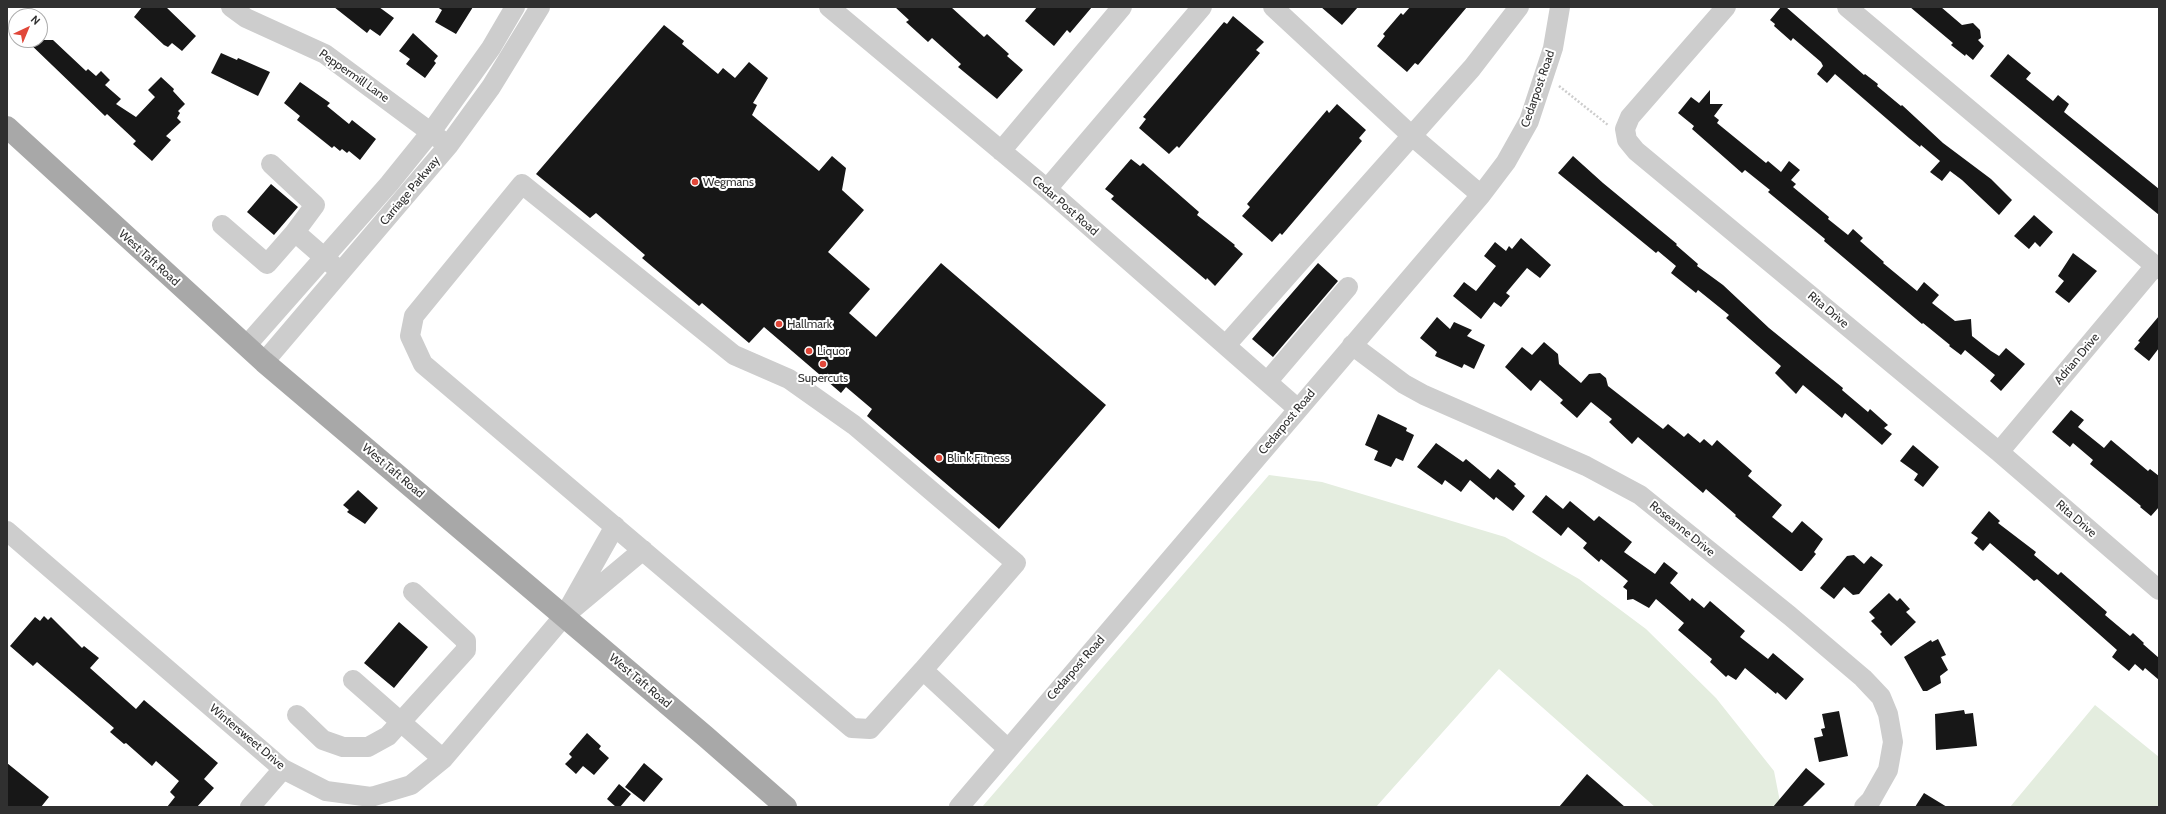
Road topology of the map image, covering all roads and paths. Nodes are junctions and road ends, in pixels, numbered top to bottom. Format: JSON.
{"nodes":[{"id":1,"x":231,"y":7,"type":"edge"},
{"id":2,"x":515,"y":7,"type":"edge"},
{"id":3,"x":540,"y":7,"type":"edge"},
{"id":4,"x":829,"y":7,"type":"edge"},
{"id":5,"x":1122,"y":7,"type":"edge"},
{"id":6,"x":1202,"y":7,"type":"edge"},
{"id":7,"x":1273,"y":7,"type":"edge"},
{"id":8,"x":1519,"y":7,"type":"edge"},
{"id":9,"x":1560,"y":7,"type":"edge"},
{"id":10,"x":1726,"y":7,"type":"edge"},
{"id":11,"x":1847,"y":7,"type":"edge"},
{"id":12,"x":1544,"y":74,"type":"junction"},
{"id":13,"x":7,"y":126,"type":"edge"},
{"id":14,"x":431,"y":132,"type":"junction"},
{"id":15,"x":1412,"y":136,"type":"junction"},
{"id":16,"x":1627,"y":140,"type":"junction"},
{"id":17,"x":448,"y":146,"type":"junction"},
{"id":18,"x":1001,"y":151,"type":"junction"},
{"id":19,"x":271,"y":164,"type":"dead end"},
{"id":20,"x":1047,"y":189,"type":"junction"},
{"id":21,"x":1481,"y":195,"type":"junction"},
{"id":22,"x":222,"y":225,"type":"dead end"},
{"id":23,"x":295,"y":232,"type":"junction"},
{"id":24,"x":324,"y":257,"type":"junction"},
{"id":25,"x":2157,"y":268,"type":"edge"},
{"id":26,"x":341,"y":272,"type":"junction"},
{"id":27,"x":1348,"y":287,"type":"dead end"},
{"id":28,"x":1226,"y":345,"type":"junction"},
{"id":29,"x":1352,"y":345,"type":"junction"},
{"id":30,"x":246,"y":346,"type":"junction"},
{"id":31,"x":264,"y":362,"type":"junction"},
{"id":32,"x":1267,"y":382,"type":"junction"},
{"id":33,"x":1298,"y":409,"type":"junction"},
{"id":34,"x":1999,"y":452,"type":"junction"},
{"id":35,"x":614,"y":526,"type":"junction"},
{"id":36,"x":7,"y":531,"type":"edge"},
{"id":37,"x":643,"y":550,"type":"junction"},
{"id":38,"x":2159,"y":590,"type":"edge"},
{"id":39,"x":413,"y":592,"type":"dead end"},
{"id":40,"x":564,"y":616,"type":"junction"},
{"id":41,"x":923,"y":670,"type":"junction"},
{"id":42,"x":353,"y":680,"type":"dead end"},
{"id":43,"x":297,"y":715,"type":"dead end"},
{"id":44,"x":401,"y":722,"type":"junction"},
{"id":45,"x":1008,"y":749,"type":"junction"},
{"id":46,"x":443,"y":759,"type":"junction"},
{"id":47,"x":283,"y":769,"type":"junction"},
{"id":48,"x":250,"y":807,"type":"edge"},
{"id":49,"x":786,"y":807,"type":"edge"},
{"id":50,"x":959,"y":807,"type":"edge"},
{"id":51,"x":1864,"y":807,"type":"edge"}],
"edges":[{"from":1,"to":14,"type":"street","name":"Peppermill Lane"},
{"from":2,"to":14,"type":"street","name":"Carriage Parkway"},
{"from":3,"to":17,"type":"street","name":"Carriage Parkway"},
{"from":4,"to":18,"type":"street","name":"Cedar Post Road"},
{"from":5,"to":18,"type":"street"},
{"from":6,"to":20,"type":"street"},
{"from":7,"to":15,"type":"street"},
{"from":8,"to":15,"type":"street"},
{"from":9,"to":12,"type":"street","name":"Cedarpost Road"},
{"from":10,"to":16,"type":"street"},
{"from":11,"to":25,"type":"street"},
{"from":12,"to":16,"type":"path"},
{"from":12,"to":21,"type":"street","name":"Cedarpost Road"},
{"from":13,"to":30,"type":"main road","name":"West Taft Road"},
{"from":14,"to":17,"type":"street","name":"Peppermill Lane"},
{"from":14,"to":24,"type":"street","name":"Carriage Parkway"},
{"from":15,"to":21,"type":"street"},
{"from":15,"to":28,"type":"street"},
{"from":16,"to":34,"type":"street","name":"Rita Drive"},
{"from":17,"to":26,"type":"street","name":"Carriage Parkway"},
{"from":18,"to":20,"type":"street","name":"Cedar Post Road"},
{"from":19,"to":23,"type":"street"},
{"from":20,"to":28,"type":"street","name":"Cedar Post Road"},
{"from":21,"to":29,"type":"street","name":"Cedarpost Road"},
{"from":22,"to":23,"type":"street"},
{"from":23,"to":24,"type":"street"},
{"from":24,"to":26,"type":"street"},
{"from":24,"to":30,"type":"street","name":"Carriage Parkway"},
{"from":25,"to":34,"type":"street","name":"Adrian Drive"},
{"from":26,"to":31,"type":"street","name":"Carriage Parkway"},
{"from":27,"to":32,"type":"street"},
{"from":28,"to":32,"type":"street","name":"Cedar Post Road"},
{"from":29,"to":33,"type":"street","name":"Cedarpost Road"},
{"from":29,"to":51,"type":"street","name":"Roseanne Drive"},
{"from":30,"to":31,"type":"main road","name":"West Taft Road"},
{"from":31,"to":40,"type":"main road","name":"West Taft Road"},
{"from":32,"to":33,"type":"street","name":"Cedar Post Road"},
{"from":33,"to":45,"type":"street","name":"Cedarpost Road"},
{"from":34,"to":38,"type":"street","name":"Rita Drive"},
{"from":35,"to":37,"type":"street"},
{"from":35,"to":40,"type":"street"},
{"from":35,"to":41,"type":"street"},
{"from":36,"to":47,"type":"street","name":"Wintersweet Drive"},
{"from":37,"to":40,"type":"street"},
{"from":37,"to":41,"type":"street"},
{"from":39,"to":44,"type":"street"},
{"from":40,"to":46,"type":"street","name":"Wintersweet Drive"},
{"from":40,"to":49,"type":"main road","name":"West Taft Road"},
{"from":41,"to":45,"type":"street"},
{"from":42,"to":44,"type":"street"},
{"from":43,"to":44,"type":"street"},
{"from":44,"to":46,"type":"street"},
{"from":45,"to":50,"type":"street","name":"Cedarpost Road"},
{"from":46,"to":47,"type":"street","name":"Wintersweet Drive"},
{"from":47,"to":48,"type":"street"}]}
